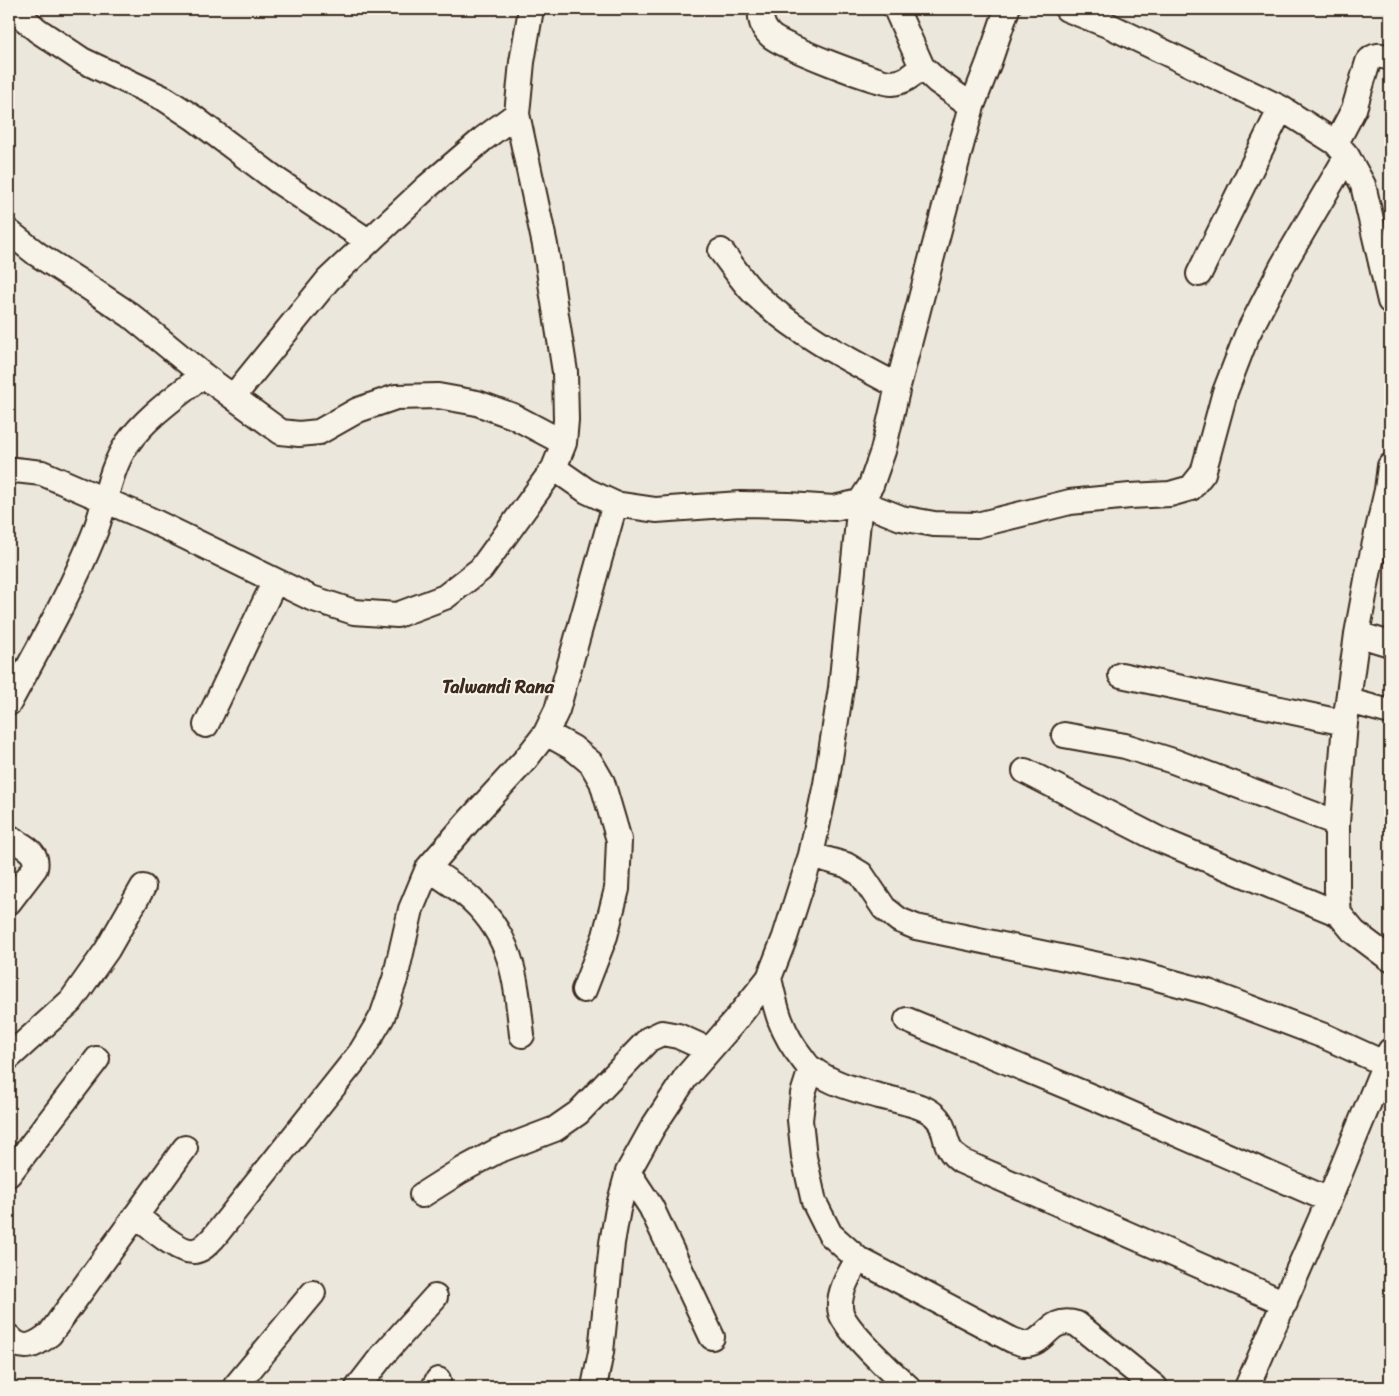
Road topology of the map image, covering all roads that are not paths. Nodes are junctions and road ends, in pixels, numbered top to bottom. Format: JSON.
{"nodes":[{"id":1,"x":14,"y":9,"type":"edge"},
{"id":2,"x":531,"y":9,"type":"edge"},
{"id":3,"x":761,"y":9,"type":"edge"},
{"id":4,"x":896,"y":9,"type":"edge"},
{"id":5,"x":1006,"y":9,"type":"edge"},
{"id":6,"x":1067,"y":9,"type":"edge"},
{"id":7,"x":1390,"y":58,"type":"edge"},
{"id":8,"x":922,"y":67,"type":"junction"},
{"id":9,"x":972,"y":106,"type":"junction"},
{"id":10,"x":1281,"y":108,"type":"junction"},
{"id":11,"x":517,"y":114,"type":"junction"},
{"id":12,"x":1342,"y":150,"type":"junction"},
{"id":13,"x":9,"y":232,"type":"edge"},
{"id":14,"x":368,"y":241,"type":"junction"},
{"id":15,"x":721,"y":251,"type":"dead end"},
{"id":16,"x":1199,"y":274,"type":"dead end"},
{"id":17,"x":1390,"y":301,"type":"edge"},
{"id":18,"x":203,"y":375,"type":"junction"},
{"id":19,"x":898,"y":386,"type":"junction"},
{"id":20,"x":233,"y":397,"type":"junction"},
{"id":21,"x":564,"y":443,"type":"junction"},
{"id":22,"x":1390,"y":466,"type":"edge"},
{"id":23,"x":554,"y":468,"type":"junction"},
{"id":24,"x":9,"y":473,"type":"edge"},
{"id":25,"x":106,"y":500,"type":"junction"},
{"id":26,"x":860,"y":502,"type":"junction"},
{"id":27,"x":615,"y":504,"type":"junction"},
{"id":28,"x":276,"y":581,"type":"junction"},
{"id":29,"x":1357,"y":634,"type":"junction"},
{"id":30,"x":1390,"y":644,"type":"edge"},
{"id":31,"x":1122,"y":675,"type":"dead end"},
{"id":32,"x":9,"y":704,"type":"edge"},
{"id":33,"x":1347,"y":712,"type":"junction"},
{"id":34,"x":1390,"y":712,"type":"edge"},
{"id":35,"x":206,"y":725,"type":"dead end"},
{"id":36,"x":546,"y":733,"type":"junction"},
{"id":37,"x":1064,"y":735,"type":"dead end"},
{"id":38,"x":1025,"y":771,"type":"dead end"},
{"id":39,"x":1338,"y":823,"type":"junction"},
{"id":40,"x":9,"y":837,"type":"edge"},
{"id":41,"x":811,"y":854,"type":"junction"},
{"id":42,"x":428,"y":868,"type":"junction"},
{"id":43,"x":143,"y":887,"type":"dead end"},
{"id":44,"x":9,"y":902,"type":"edge"},
{"id":45,"x":1339,"y":914,"type":"junction"},
{"id":46,"x":1390,"y":958,"type":"edge"},
{"id":47,"x":769,"y":978,"type":"junction"},
{"id":48,"x":584,"y":990,"type":"dead end"},
{"id":49,"x":907,"y":1020,"type":"dead end"},
{"id":50,"x":522,"y":1035,"type":"dead end"},
{"id":51,"x":709,"y":1050,"type":"junction"},
{"id":52,"x":9,"y":1057,"type":"edge"},
{"id":53,"x":97,"y":1059,"type":"dead end"},
{"id":54,"x":1388,"y":1060,"type":"edge"},
{"id":55,"x":811,"y":1069,"type":"junction"},
{"id":56,"x":185,"y":1148,"type":"dead end"},
{"id":57,"x":628,"y":1172,"type":"junction"},
{"id":58,"x":9,"y":1174,"type":"edge"},
{"id":59,"x":422,"y":1195,"type":"dead end"},
{"id":60,"x":1330,"y":1200,"type":"junction"},
{"id":61,"x":136,"y":1216,"type":"junction"},
{"id":62,"x":858,"y":1259,"type":"junction"},
{"id":63,"x":312,"y":1293,"type":"dead end"},
{"id":64,"x":435,"y":1297,"type":"dead end"},
{"id":65,"x":1285,"y":1303,"type":"junction"},
{"id":66,"x":9,"y":1337,"type":"edge"},
{"id":67,"x":712,"y":1337,"type":"dead end"},
{"id":68,"x":236,"y":1387,"type":"edge"},
{"id":69,"x":358,"y":1387,"type":"edge"},
{"id":70,"x":594,"y":1387,"type":"edge"},
{"id":71,"x":908,"y":1387,"type":"edge"},
{"id":72,"x":1155,"y":1387,"type":"edge"},
{"id":73,"x":1248,"y":1387,"type":"edge"}],
"edges":[{"from":1,"to":14,"type":"street"},
{"from":2,"to":11,"type":"street"},
{"from":3,"to":8,"type":"street"},
{"from":4,"to":8,"type":"street"},
{"from":5,"to":9,"type":"street"},
{"from":6,"to":10,"type":"street"},
{"from":7,"to":12,"type":"street"},
{"from":8,"to":9,"type":"street"},
{"from":9,"to":19,"type":"street"},
{"from":10,"to":12,"type":"street"},
{"from":10,"to":16,"type":"street"},
{"from":11,"to":14,"type":"street"},
{"from":11,"to":21,"type":"street"},
{"from":12,"to":17,"type":"street"},
{"from":12,"to":26,"type":"street"},
{"from":13,"to":18,"type":"street"},
{"from":14,"to":20,"type":"street"},
{"from":15,"to":19,"type":"street"},
{"from":18,"to":20,"type":"street"},
{"from":18,"to":25,"type":"street"},
{"from":19,"to":26,"type":"street"},
{"from":20,"to":21,"type":"street"},
{"from":21,"to":23,"type":"street"},
{"from":22,"to":29,"type":"street"},
{"from":23,"to":27,"type":"street"},
{"from":23,"to":28,"type":"street"},
{"from":24,"to":25,"type":"street"},
{"from":25,"to":28,"type":"street"},
{"from":25,"to":32,"type":"street"},
{"from":26,"to":27,"type":"street"},
{"from":26,"to":41,"type":"street"},
{"from":27,"to":36,"type":"street"},
{"from":28,"to":35,"type":"street"},
{"from":29,"to":30,"type":"street"},
{"from":29,"to":33,"type":"street"},
{"from":31,"to":33,"type":"street"},
{"from":33,"to":34,"type":"street"},
{"from":33,"to":39,"type":"street"},
{"from":36,"to":42,"type":"street"},
{"from":36,"to":48,"type":"street"},
{"from":37,"to":39,"type":"street"},
{"from":38,"to":45,"type":"street"},
{"from":39,"to":45,"type":"street"},
{"from":40,"to":44,"type":"street"},
{"from":41,"to":47,"type":"street"},
{"from":41,"to":54,"type":"street"},
{"from":42,"to":50,"type":"street"},
{"from":42,"to":61,"type":"street"},
{"from":43,"to":52,"type":"street"},
{"from":45,"to":46,"type":"street"},
{"from":47,"to":51,"type":"street"},
{"from":47,"to":55,"type":"street"},
{"from":49,"to":60,"type":"street"},
{"from":51,"to":57,"type":"street"},
{"from":51,"to":59,"type":"street"},
{"from":53,"to":58,"type":"street"},
{"from":54,"to":60,"type":"street"},
{"from":55,"to":62,"type":"street"},
{"from":55,"to":65,"type":"street"},
{"from":56,"to":61,"type":"street"},
{"from":57,"to":67,"type":"street"},
{"from":57,"to":70,"type":"street"},
{"from":60,"to":65,"type":"street"},
{"from":61,"to":66,"type":"street"},
{"from":62,"to":71,"type":"street"},
{"from":62,"to":72,"type":"street"},
{"from":63,"to":68,"type":"street"},
{"from":64,"to":69,"type":"street"},
{"from":65,"to":73,"type":"street"}]}
